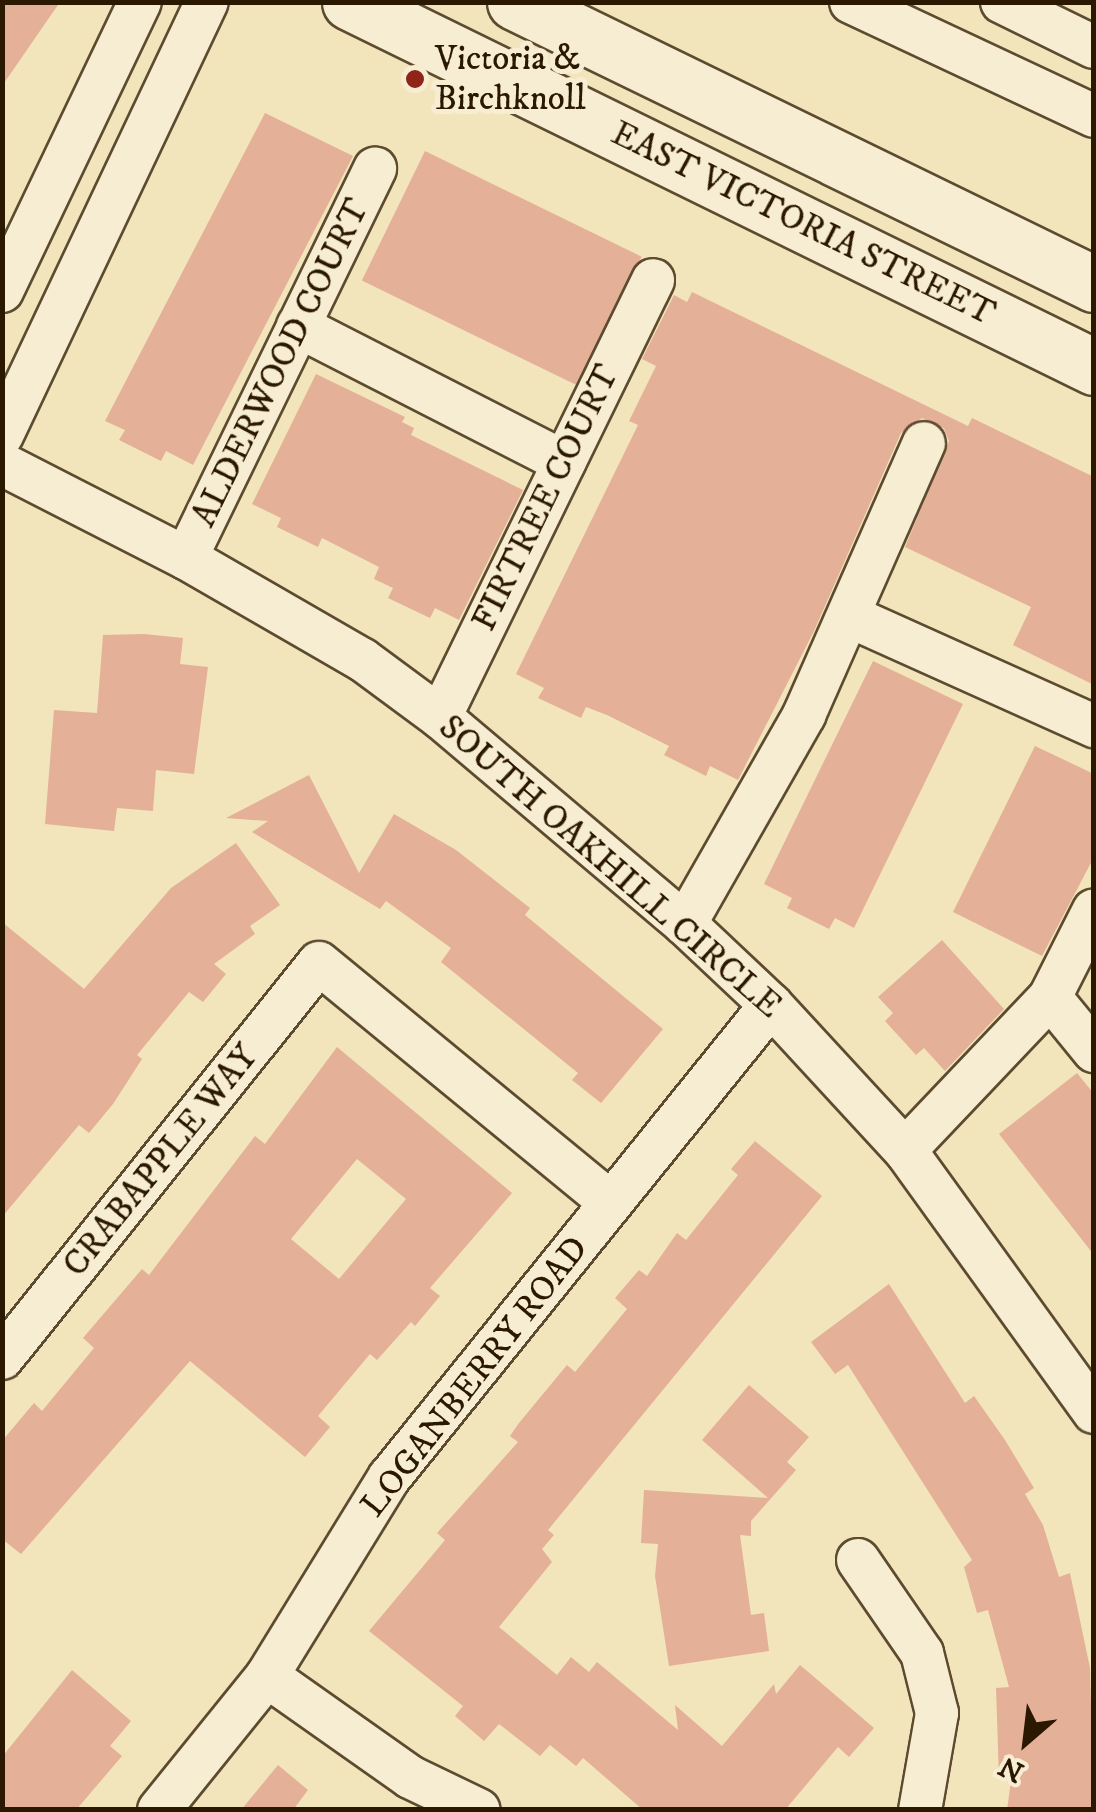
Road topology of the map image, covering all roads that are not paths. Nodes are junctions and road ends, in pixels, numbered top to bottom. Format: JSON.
{"nodes":[{"id":1,"x":140,"y":2,"type":"edge"},
{"id":2,"x":207,"y":2,"type":"edge"},
{"id":3,"x":350,"y":2,"type":"edge"},
{"id":4,"x":515,"y":2,"type":"edge"},
{"id":5,"x":851,"y":2,"type":"edge"},
{"id":6,"x":1002,"y":2,"type":"edge"},
{"id":7,"x":1094,"y":46,"type":"edge"},
{"id":8,"x":1094,"y":116,"type":"edge"},
{"id":9,"x":376,"y":168,"type":"dead end"},
{"id":10,"x":653,"y":280,"type":"dead end"},
{"id":11,"x":1094,"y":284,"type":"edge"},
{"id":12,"x":2,"y":291,"type":"edge"},
{"id":13,"x":298,"y":326,"type":"junction"},
{"id":14,"x":1094,"y":367,"type":"edge"},
{"id":15,"x":2,"y":435,"type":"edge"},
{"id":16,"x":924,"y":443,"type":"dead end"},
{"id":17,"x":564,"y":462,"type":"junction"},
{"id":18,"x":2,"y":464,"type":"edge"},
{"id":19,"x":186,"y":558,"type":"junction"},
{"id":20,"x":849,"y":616,"type":"junction"},
{"id":21,"x":440,"y":717,"type":"junction"},
{"id":22,"x":1094,"y":726,"type":"edge"},
{"id":23,"x":1094,"y":910,"type":"edge"},
{"id":24,"x":685,"y":924,"type":"junction"},
{"id":25,"x":1050,"y":997,"type":"junction"},
{"id":26,"x":771,"y":1005,"type":"junction"},
{"id":27,"x":1094,"y":1051,"type":"edge"},
{"id":28,"x":905,"y":1150,"type":"junction"},
{"id":29,"x":610,"y":1202,"type":"junction"},
{"id":30,"x":2,"y":1358,"type":"edge"},
{"id":31,"x":1094,"y":1412,"type":"edge"},
{"id":32,"x":858,"y":1560,"type":"dead end"},
{"id":33,"x":267,"y":1676,"type":"junction"},
{"id":34,"x":159,"y":1810,"type":"edge"},
{"id":35,"x":479,"y":1810,"type":"edge"},
{"id":36,"x":920,"y":1810,"type":"edge"}],
"edges":[{"from":1,"to":12,"type":"street"},
{"from":2,"to":15,"type":"street"},
{"from":3,"to":14,"type":"main road","name":"EAST VICTORIA STREET"},
{"from":4,"to":11,"type":"main road","name":"EAST VICTORIA STREET"},
{"from":5,"to":8,"type":"street"},
{"from":6,"to":7,"type":"street"},
{"from":9,"to":13,"type":"street","name":"ALDERWOOD COURT"},
{"from":10,"to":17,"type":"street","name":"FIRTREE COURT"},
{"from":13,"to":17,"type":"street"},
{"from":13,"to":19,"type":"street","name":"ALDERWOOD COURT"},
{"from":16,"to":20,"type":"street"},
{"from":17,"to":21,"type":"street","name":"FIRTREE COURT"},
{"from":18,"to":19,"type":"street","name":"SOUTH OAKHILL CIRCLE"},
{"from":19,"to":21,"type":"street","name":"SOUTH OAKHILL CIRCLE"},
{"from":20,"to":22,"type":"street"},
{"from":20,"to":24,"type":"street"},
{"from":21,"to":24,"type":"street","name":"SOUTH OAKHILL CIRCLE"},
{"from":23,"to":25,"type":"street"},
{"from":24,"to":26,"type":"street","name":"SOUTH OAKHILL CIRCLE"},
{"from":25,"to":27,"type":"street"},
{"from":25,"to":28,"type":"street"},
{"from":26,"to":28,"type":"street","name":"SOUTH OAKHILL CIRCLE"},
{"from":26,"to":29,"type":"street","name":"LOGANBERRY ROAD"},
{"from":28,"to":31,"type":"street","name":"SOUTH OAKHILL CIRCLE"},
{"from":29,"to":30,"type":"street","name":"CRABAPPLE WAY"},
{"from":29,"to":33,"type":"street","name":"LOGANBERRY ROAD"},
{"from":32,"to":36,"type":"street"},
{"from":33,"to":34,"type":"street","name":"LOGANBERRY ROAD"},
{"from":33,"to":35,"type":"street"}]}
